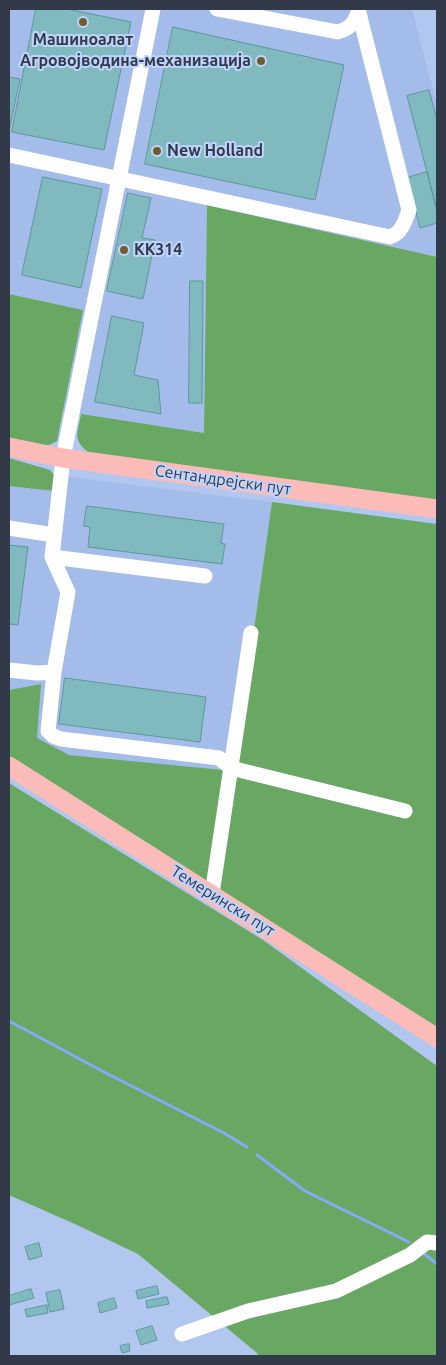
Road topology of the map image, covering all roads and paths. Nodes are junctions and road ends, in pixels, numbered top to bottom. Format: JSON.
{"nodes":[{"id":1,"x":153,"y":9,"type":"edge"},
{"id":2,"x":218,"y":9,"type":"edge"},
{"id":3,"x":358,"y":10,"type":"edge"},
{"id":4,"x":338,"y":32,"type":"junction"},
{"id":5,"x":368,"y":46,"type":"junction"},
{"id":6,"x":9,"y":155,"type":"edge"},
{"id":7,"x":120,"y":179,"type":"junction"},
{"id":8,"x":9,"y":447,"type":"edge"},
{"id":9,"x":63,"y":458,"type":"junction"},
{"id":10,"x":437,"y":508,"type":"edge"},
{"id":11,"x":9,"y":528,"type":"edge"},
{"id":12,"x":54,"y":535,"type":"junction"},
{"id":13,"x":52,"y":557,"type":"junction"},
{"id":14,"x":205,"y":576,"type":"dead end"},
{"id":15,"x":251,"y":633,"type":"dead end"},
{"id":16,"x":9,"y":670,"type":"edge"},
{"id":17,"x":54,"y":672,"type":"junction"},
{"id":18,"x":9,"y":766,"type":"edge"},
{"id":19,"x":231,"y":768,"type":"junction"},
{"id":20,"x":405,"y":810,"type":"dead end"},
{"id":21,"x":212,"y":894,"type":"junction"},
{"id":22,"x":437,"y":1038,"type":"edge"},
{"id":23,"x":437,"y":1244,"type":"edge"},
{"id":24,"x":182,"y":1334,"type":"dead end"}],
"edges":[{"from":1,"to":7,"type":"street"},
{"from":2,"to":4,"type":"street"},
{"from":3,"to":4,"type":"street"},
{"from":3,"to":5,"type":"street"},
{"from":4,"to":5,"type":"street"},
{"from":5,"to":7,"type":"street"},
{"from":6,"to":7,"type":"street"},
{"from":7,"to":9,"type":"street"},
{"from":8,"to":9,"type":"main road","name":"Сентандрејски пут"},
{"from":9,"to":10,"type":"main road","name":"Сентандрејски пут"},
{"from":9,"to":12,"type":"street"},
{"from":11,"to":12,"type":"street"},
{"from":12,"to":13,"type":"street"},
{"from":13,"to":14,"type":"street"},
{"from":13,"to":17,"type":"street"},
{"from":15,"to":19,"type":"street"},
{"from":16,"to":17,"type":"street"},
{"from":17,"to":19,"type":"street"},
{"from":18,"to":21,"type":"main road","name":"Темерински пут"},
{"from":19,"to":20,"type":"street"},
{"from":19,"to":21,"type":"street"},
{"from":21,"to":22,"type":"main road","name":"Темерински пут"},
{"from":23,"to":24,"type":"street"}]}
